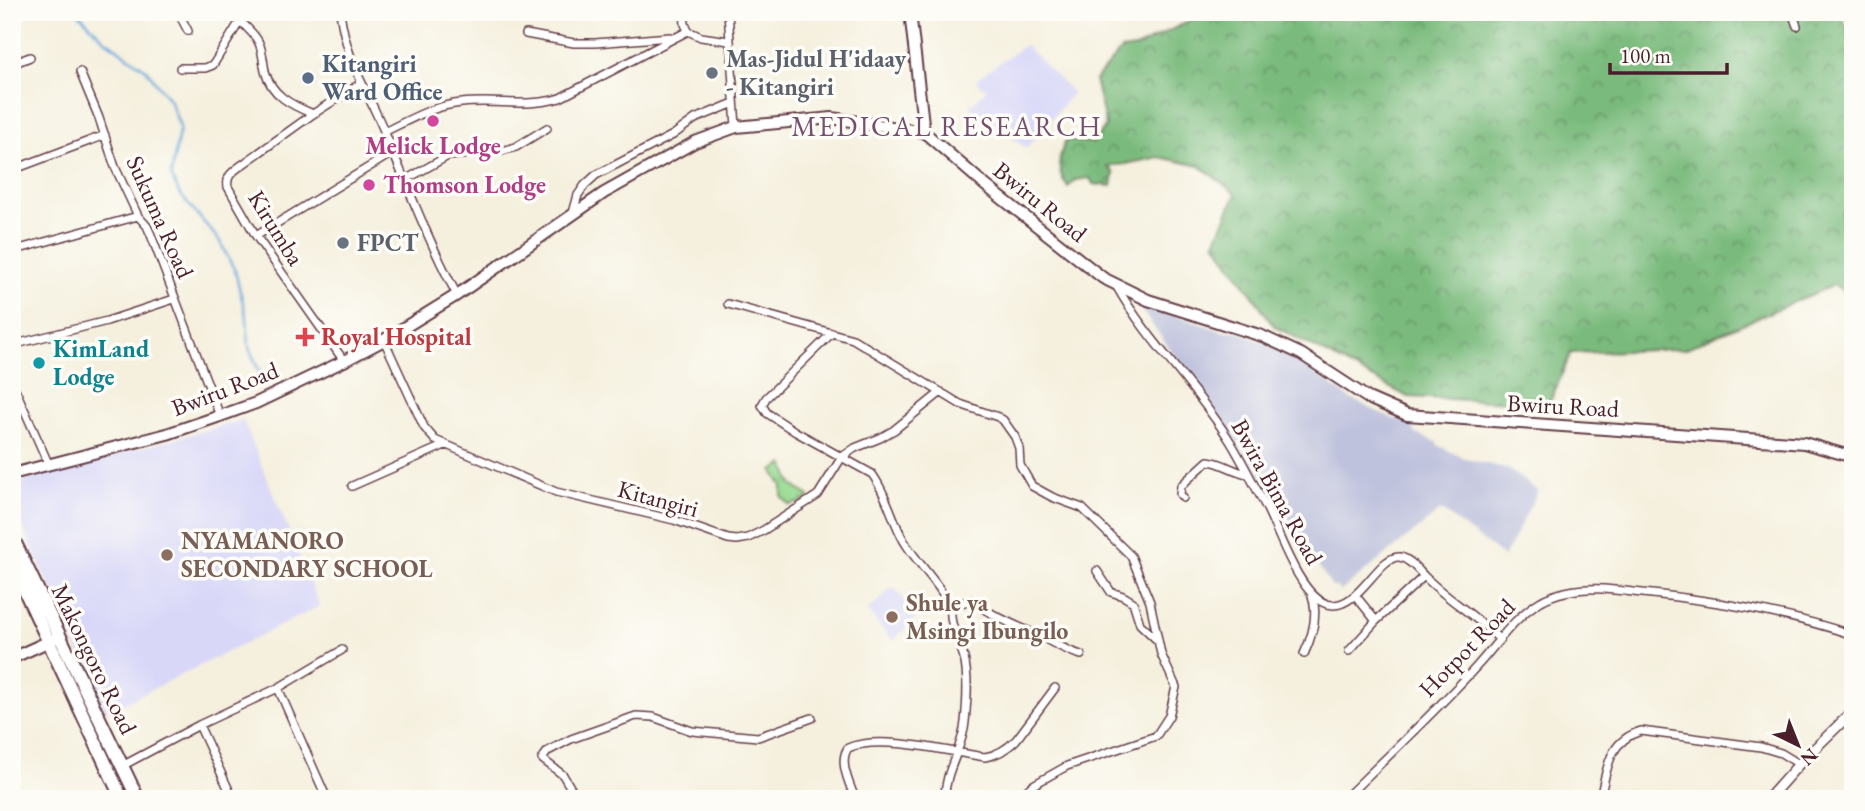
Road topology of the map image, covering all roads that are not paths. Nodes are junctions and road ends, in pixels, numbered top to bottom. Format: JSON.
{"nodes":[{"id":1,"x":178,"y":12,"type":"edge"},
{"id":2,"x":236,"y":12,"type":"edge"},
{"id":3,"x":340,"y":12,"type":"edge"},
{"id":4,"x":684,"y":12,"type":"edge"},
{"id":5,"x":728,"y":12,"type":"edge"},
{"id":6,"x":910,"y":12,"type":"edge"},
{"id":7,"x":1792,"y":12,"type":"edge"},
{"id":8,"x":240,"y":21,"type":"junction"},
{"id":9,"x":1797,"y":26,"type":"dead end"},
{"id":10,"x":188,"y":31,"type":"dead end"},
{"id":11,"x":688,"y":31,"type":"junction"},
{"id":12,"x":526,"y":34,"type":"dead end"},
{"id":13,"x":674,"y":37,"type":"junction"},
{"id":14,"x":729,"y":41,"type":"junction"},
{"id":15,"x":12,"y":47,"type":"edge"},
{"id":16,"x":30,"y":57,"type":"dead end"},
{"id":17,"x":15,"y":62,"type":"edge"},
{"id":18,"x":180,"y":68,"type":"dead end"},
{"id":19,"x":80,"y":72,"type":"dead end"},
{"id":20,"x":360,"y":85,"type":"junction"},
{"id":21,"x":734,"y":103,"type":"junction"},
{"id":22,"x":313,"y":114,"type":"junction"},
{"id":23,"x":736,"y":127,"type":"junction"},
{"id":24,"x":547,"y":128,"type":"dead end"},
{"id":25,"x":384,"y":132,"type":"junction"},
{"id":26,"x":924,"y":132,"type":"junction"},
{"id":27,"x":105,"y":135,"type":"junction"},
{"id":28,"x":392,"y":153,"type":"junction"},
{"id":29,"x":12,"y":170,"type":"edge"},
{"id":30,"x":405,"y":180,"type":"junction"},
{"id":31,"x":573,"y":213,"type":"junction"},
{"id":32,"x":138,"y":216,"type":"junction"},
{"id":33,"x":256,"y":236,"type":"junction"},
{"id":34,"x":12,"y":251,"type":"edge"},
{"id":35,"x":1117,"y":286,"type":"junction"},
{"id":36,"x":457,"y":295,"type":"junction"},
{"id":37,"x":174,"y":299,"type":"junction"},
{"id":38,"x":728,"y":304,"type":"dead end"},
{"id":39,"x":832,"y":333,"type":"junction"},
{"id":40,"x":384,"y":340,"type":"junction"},
{"id":41,"x":12,"y":345,"type":"edge"},
{"id":42,"x":344,"y":361,"type":"junction"},
{"id":43,"x":12,"y":382,"type":"edge"},
{"id":44,"x":941,"y":392,"type":"junction"},
{"id":45,"x":220,"y":416,"type":"junction"},
{"id":46,"x":445,"y":445,"type":"junction"},
{"id":47,"x":842,"y":457,"type":"junction"},
{"id":48,"x":1853,"y":457,"type":"edge"},
{"id":49,"x":48,"y":463,"type":"junction"},
{"id":50,"x":12,"y":474,"type":"edge"},
{"id":51,"x":1248,"y":474,"type":"junction"},
{"id":52,"x":352,"y":486,"type":"dead end"},
{"id":53,"x":1184,"y":498,"type":"dead end"},
{"id":54,"x":12,"y":537,"type":"edge"},
{"id":55,"x":13,"y":568,"type":"edge"},
{"id":56,"x":1097,"y":571,"type":"dead end"},
{"id":57,"x":1424,"y":576,"type":"junction"},
{"id":58,"x":1311,"y":593,"type":"junction"},
{"id":59,"x":1355,"y":595,"type":"junction"},
{"id":60,"x":950,"y":607,"type":"junction"},
{"id":61,"x":1376,"y":621,"type":"junction"},
{"id":62,"x":1853,"y":635,"type":"edge"},
{"id":63,"x":60,"y":636,"type":"junction"},
{"id":64,"x":1498,"y":638,"type":"junction"},
{"id":65,"x":1158,"y":641,"type":"junction"},
{"id":66,"x":47,"y":642,"type":"junction"},
{"id":67,"x":342,"y":650,"type":"dead end"},
{"id":68,"x":1349,"y":651,"type":"dead end"},
{"id":69,"x":1304,"y":654,"type":"dead end"},
{"id":70,"x":1081,"y":655,"type":"dead end"},
{"id":71,"x":12,"y":658,"type":"edge"},
{"id":72,"x":278,"y":688,"type":"junction"},
{"id":73,"x":1055,"y":688,"type":"dead end"},
{"id":74,"x":1853,"y":711,"type":"edge"},
{"id":75,"x":812,"y":718,"type":"dead end"},
{"id":76,"x":199,"y":725,"type":"junction"},
{"id":77,"x":957,"y":753,"type":"junction"},
{"id":78,"x":1799,"y":764,"type":"junction"},
{"id":79,"x":122,"y":766,"type":"junction"},
{"id":80,"x":122,"y":799,"type":"edge"},
{"id":81,"x":138,"y":799,"type":"edge"},
{"id":82,"x":233,"y":799,"type":"edge"},
{"id":83,"x":327,"y":799,"type":"edge"},
{"id":84,"x":577,"y":799,"type":"edge"},
{"id":85,"x":855,"y":799,"type":"edge"},
{"id":86,"x":945,"y":799,"type":"edge"},
{"id":87,"x":1017,"y":799,"type":"edge"},
{"id":88,"x":1344,"y":799,"type":"edge"},
{"id":89,"x":1600,"y":799,"type":"edge"},
{"id":90,"x":1768,"y":799,"type":"edge"}],
"edges":[{"from":1,"to":10,"type":"street"},
{"from":2,"to":8,"type":"street"},
{"from":3,"to":20,"type":"street"},
{"from":4,"to":11,"type":"street"},
{"from":5,"to":14,"type":"street"},
{"from":6,"to":26,"type":"main road"},
{"from":7,"to":9,"type":"street"},
{"from":8,"to":18,"type":"street"},
{"from":8,"to":22,"type":"street"},
{"from":11,"to":13,"type":"street"},
{"from":11,"to":14,"type":"street"},
{"from":12,"to":13,"type":"street"},
{"from":13,"to":25,"type":"street"},
{"from":14,"to":21,"type":"street"},
{"from":15,"to":17,"type":"street"},
{"from":16,"to":17,"type":"street"},
{"from":19,"to":27,"type":"street","name":"Sukuma Road"},
{"from":20,"to":22,"type":"street","name":"Kirumba"},
{"from":20,"to":25,"type":"street"},
{"from":21,"to":23,"type":"street"},
{"from":21,"to":31,"type":"street"},
{"from":22,"to":33,"type":"street","name":"Kirumba"},
{"from":23,"to":26,"type":"main road","name":"Bwiru Road"},
{"from":23,"to":31,"type":"main road","name":"Bwiru Road"},
{"from":24,"to":30,"type":"street"},
{"from":25,"to":28,"type":"street"},
{"from":26,"to":35,"type":"main road","name":"Bwiru Road"},
{"from":27,"to":29,"type":"street"},
{"from":27,"to":32,"type":"street","name":"Sukuma Road"},
{"from":28,"to":30,"type":"street"},
{"from":28,"to":33,"type":"street"},
{"from":30,"to":36,"type":"street"},
{"from":31,"to":36,"type":"main road","name":"Bwiru Road"},
{"from":32,"to":34,"type":"street"},
{"from":32,"to":37,"type":"street","name":"Sukuma Road"},
{"from":33,"to":42,"type":"street","name":"Kirumba"},
{"from":35,"to":48,"type":"main road","name":"Bwiru Road"},
{"from":35,"to":51,"type":"street","name":"Bwira Bima Road"},
{"from":36,"to":40,"type":"main road","name":"Bwiru Road"},
{"from":37,"to":41,"type":"street"},
{"from":37,"to":45,"type":"street","name":"Sukuma Road"},
{"from":38,"to":39,"type":"street"},
{"from":39,"to":44,"type":"street"},
{"from":39,"to":47,"type":"street"},
{"from":40,"to":42,"type":"main road","name":"Bwiru Road"},
{"from":40,"to":46,"type":"street","name":"Kitangiri"},
{"from":42,"to":45,"type":"main road","name":"Bwiru Road"},
{"from":43,"to":49,"type":"street"},
{"from":44,"to":47,"type":"street"},
{"from":44,"to":65,"type":"street"},
{"from":45,"to":49,"type":"main road","name":"Bwiru Road"},
{"from":46,"to":47,"type":"street","name":"Kitangiri"},
{"from":46,"to":52,"type":"street"},
{"from":47,"to":60,"type":"street"},
{"from":49,"to":50,"type":"main road","name":"Bwiru Road"},
{"from":51,"to":53,"type":"street"},
{"from":51,"to":58,"type":"street","name":"Bwira Bima Road"},
{"from":54,"to":63,"type":"main road","name":"Makongoro Road"},
{"from":55,"to":66,"type":"main road","name":"Makongoro Road"},
{"from":56,"to":65,"type":"street"},
{"from":57,"to":59,"type":"street"},
{"from":57,"to":61,"type":"street"},
{"from":57,"to":64,"type":"street"},
{"from":58,"to":59,"type":"street","name":"Bwira Bima Road"},
{"from":58,"to":69,"type":"street"},
{"from":59,"to":61,"type":"street"},
{"from":60,"to":70,"type":"street"},
{"from":60,"to":77,"type":"street"},
{"from":61,"to":68,"type":"street"},
{"from":62,"to":64,"type":"street","name":"Hotpot Road"},
{"from":63,"to":66,"type":"main road"},
{"from":63,"to":79,"type":"main road","name":"Makongoro Road"},
{"from":64,"to":88,"type":"street","name":"Hotpot Road"},
{"from":65,"to":87,"type":"street"},
{"from":66,"to":71,"type":"main road"},
{"from":66,"to":80,"type":"main road","name":"Makongoro Road"},
{"from":67,"to":72,"type":"street"},
{"from":72,"to":76,"type":"street"},
{"from":72,"to":83,"type":"street"},
{"from":73,"to":77,"type":"street"},
{"from":74,"to":78,"type":"street"},
{"from":75,"to":84,"type":"street"},
{"from":76,"to":79,"type":"street"},
{"from":76,"to":82,"type":"street"},
{"from":77,"to":85,"type":"street"},
{"from":77,"to":86,"type":"street"},
{"from":78,"to":89,"type":"street"},
{"from":78,"to":90,"type":"street"},
{"from":79,"to":81,"type":"main road","name":"Makongoro Road"}]}
